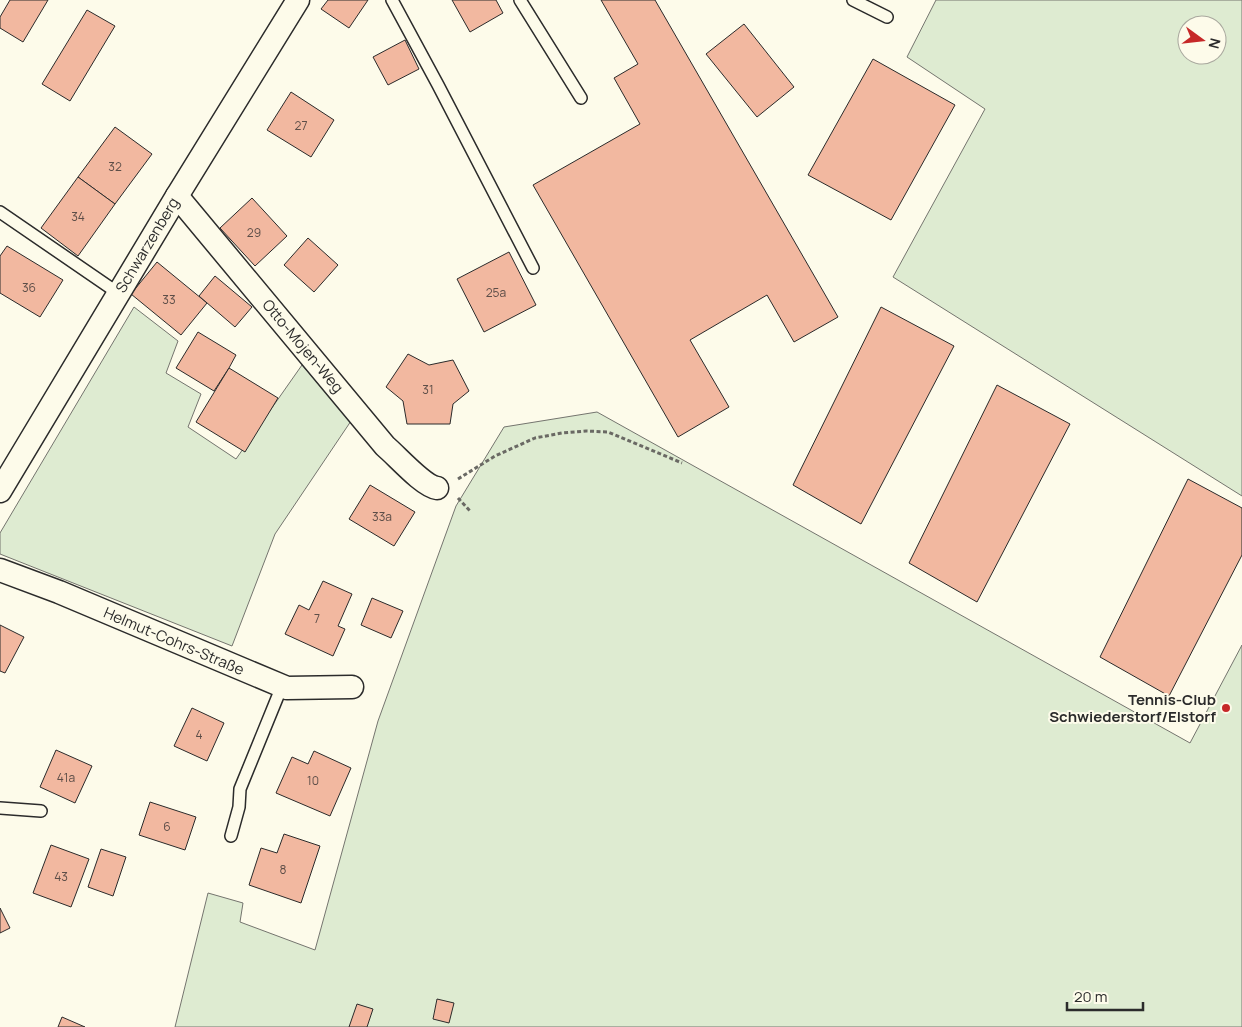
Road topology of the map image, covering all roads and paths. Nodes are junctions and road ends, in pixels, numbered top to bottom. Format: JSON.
{"nodes":[{"id":1,"x":298,"y":0,"type":"edge"},
{"id":2,"x":392,"y":0,"type":"edge"},
{"id":3,"x":520,"y":0,"type":"edge"},
{"id":4,"x":853,"y":0,"type":"edge"},
{"id":5,"x":887,"y":17,"type":"dead end"},
{"id":6,"x":581,"y":98,"type":"dead end"},
{"id":7,"x":177,"y":196,"type":"junction"},
{"id":8,"x":0,"y":212,"type":"edge"},
{"id":9,"x":533,"y":268,"type":"dead end"},
{"id":10,"x":118,"y":293,"type":"junction"},
{"id":11,"x":682,"y":463,"type":"dead end"},
{"id":12,"x":437,"y":488,"type":"joint"},
{"id":13,"x":0,"y":491,"type":"edge"},
{"id":14,"x":0,"y":570,"type":"edge"},
{"id":15,"x":282,"y":686,"type":"junction"},
{"id":16,"x":352,"y":687,"type":"dead end"},
{"id":17,"x":0,"y":808,"type":"edge"},
{"id":18,"x":41,"y":811,"type":"dead end"},
{"id":19,"x":231,"y":836,"type":"dead end"}],
"edges":[{"from":1,"to":7,"type":"street","name":"Schwarzenberg"},
{"from":2,"to":9,"type":"lane"},
{"from":3,"to":6,"type":"lane"},
{"from":4,"to":5,"type":"lane"},
{"from":7,"to":10,"type":"street","name":"Schwarzenberg"},
{"from":7,"to":12,"type":"street","name":"Otto-Mojen-Weg"},
{"from":8,"to":10,"type":"lane"},
{"from":10,"to":13,"type":"street","name":"Schwarzenberg"},
{"from":11,"to":12,"type":"path"},
{"from":14,"to":15,"type":"street","name":"Helmut-Cohrs-Straße"},
{"from":15,"to":16,"type":"street","name":"Helmut-Cohrs-Straße"},
{"from":15,"to":19,"type":"lane"},
{"from":17,"to":18,"type":"lane"}]}
